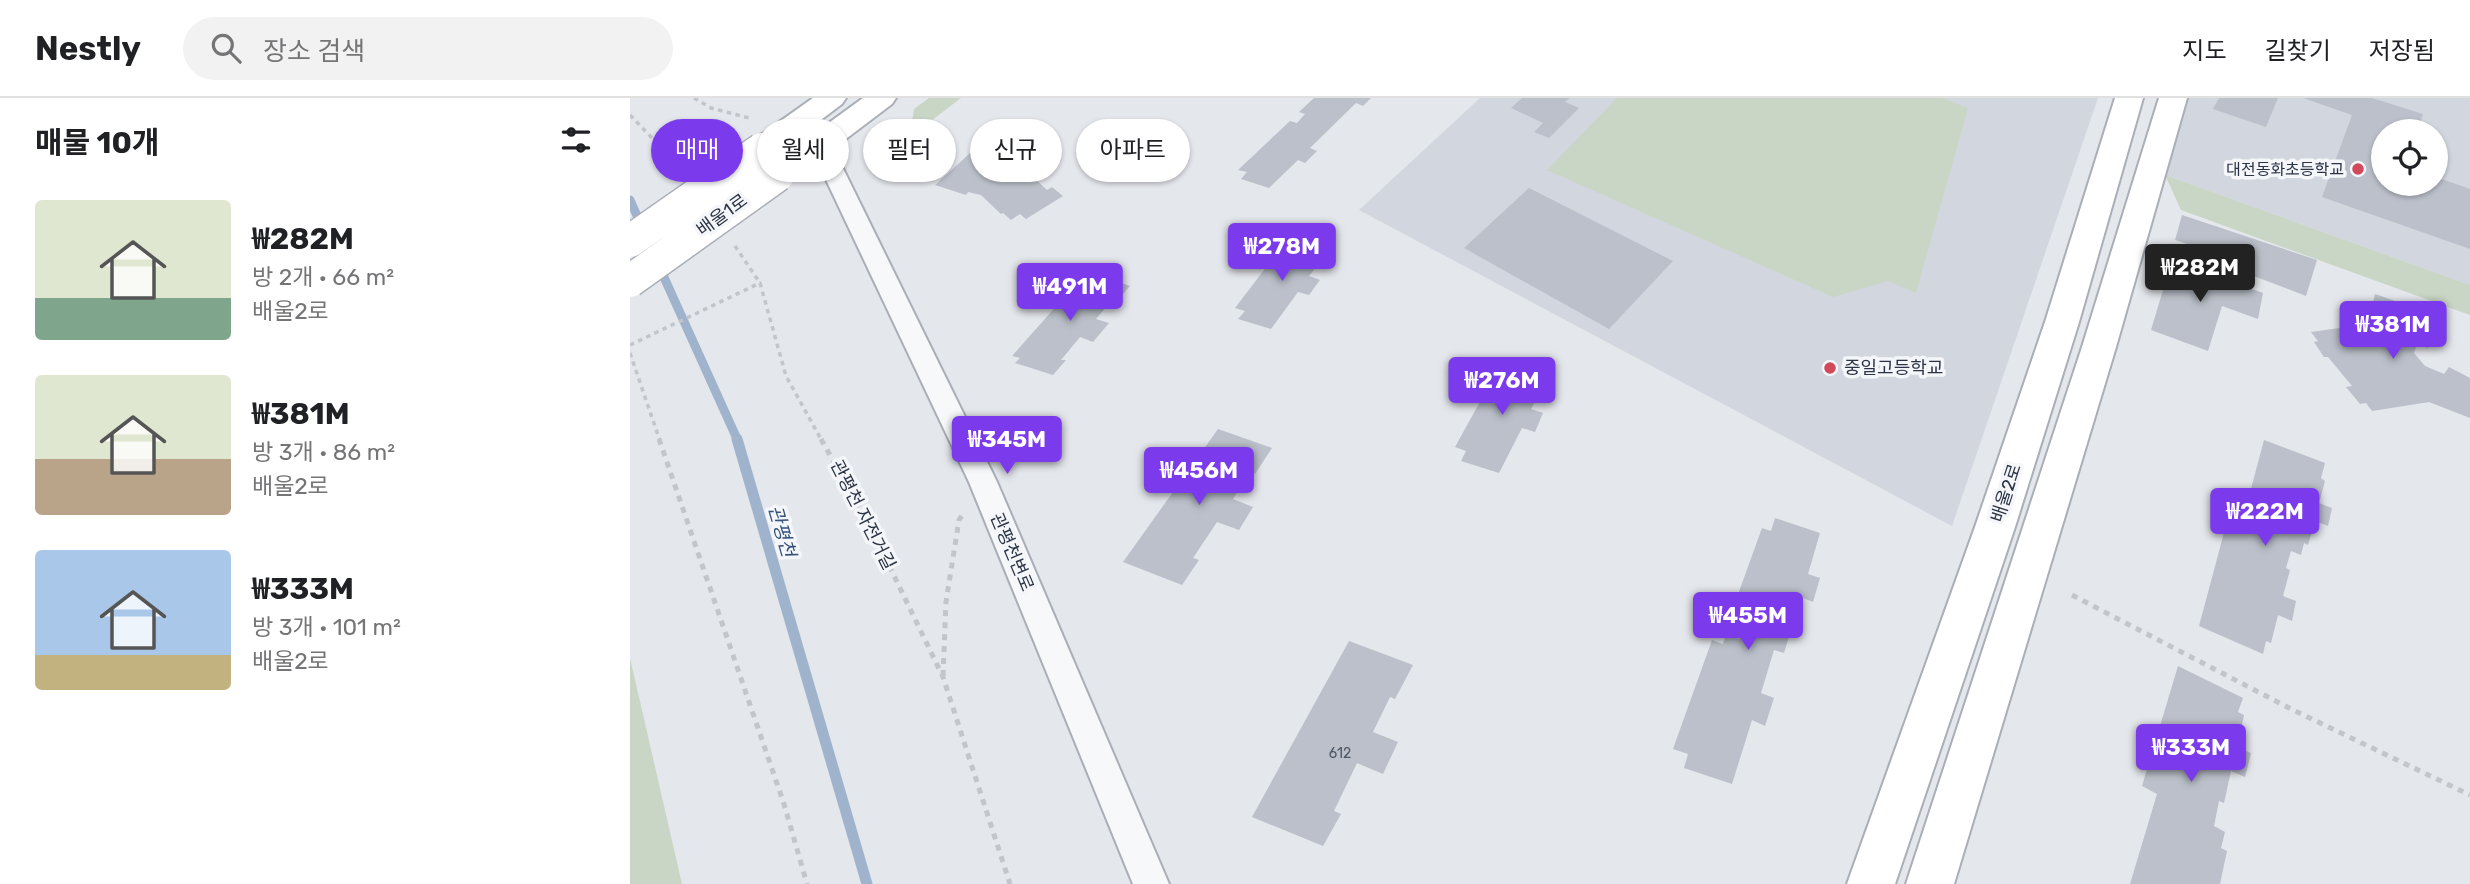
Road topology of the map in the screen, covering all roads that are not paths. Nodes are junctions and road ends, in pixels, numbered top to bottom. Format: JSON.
{"nodes":[{"id":1,"x":832,"y":98,"type":"edge"},
{"id":2,"x":882,"y":98,"type":"edge"},
{"id":3,"x":2129,"y":98,"type":"edge"},
{"id":4,"x":2173,"y":98,"type":"edge"},
{"id":5,"x":805,"y":119,"type":"edge"},
{"id":6,"x":849,"y":122,"type":"edge"},
{"id":7,"x":757,"y":154,"type":"edge"},
{"id":8,"x":757,"y":158,"type":"edge"},
{"id":9,"x":838,"y":182,"type":"edge"},
{"id":10,"x":630,"y":241,"type":"edge"},
{"id":11,"x":630,"y":281,"type":"edge"},
{"id":12,"x":1151,"y":884,"type":"edge"},
{"id":13,"x":1871,"y":884,"type":"edge"},
{"id":14,"x":1930,"y":884,"type":"edge"}],
"edges":[{"from":1,"to":5,"type":"main road","name":"배울1로"},
{"from":2,"to":6,"type":"main road","name":"배울1로"},
{"from":3,"to":13,"type":"main road","name":"배울2로"},
{"from":4,"to":14,"type":"main road"},
{"from":7,"to":10,"type":"main road","name":"배울1로","bridge":true},
{"from":8,"to":11,"type":"main road","name":"배울1로","bridge":true},
{"from":9,"to":12,"type":"street","name":"관평천변로"}]}
